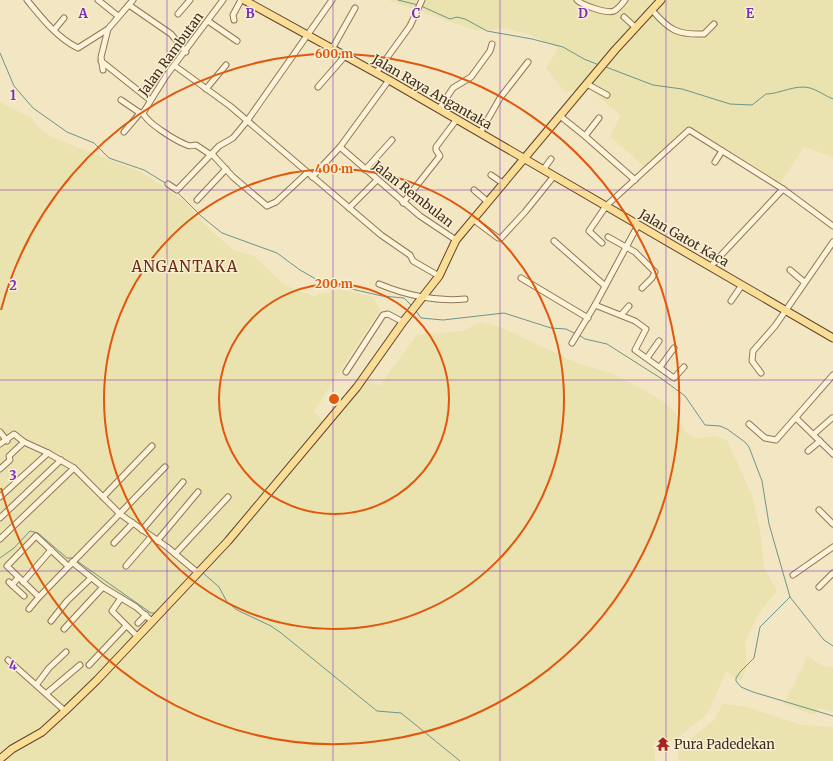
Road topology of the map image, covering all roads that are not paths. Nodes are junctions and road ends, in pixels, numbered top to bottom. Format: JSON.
{"nodes":[{"id":1,"x":27,"y":0,"type":"edge"},
{"id":2,"x":98,"y":0,"type":"edge"},
{"id":3,"x":133,"y":0,"type":"edge"},
{"id":4,"x":190,"y":0,"type":"edge"},
{"id":5,"x":223,"y":0,"type":"edge"},
{"id":6,"x":243,"y":0,"type":"edge"},
{"id":7,"x":332,"y":0,"type":"edge"},
{"id":8,"x":422,"y":0,"type":"edge"},
{"id":9,"x":577,"y":0,"type":"edge"},
{"id":10,"x":625,"y":0,"type":"edge"},
{"id":11,"x":661,"y":0,"type":"edge"},
{"id":12,"x":129,"y":5,"type":"junction"},
{"id":13,"x":355,"y":8,"type":"dead end"},
{"id":14,"x":652,"y":10,"type":"junction"},
{"id":15,"x":178,"y":14,"type":"dead end"},
{"id":16,"x":118,"y":16,"type":"junction"},
{"id":17,"x":624,"y":17,"type":"dead end"},
{"id":18,"x":64,"y":18,"type":"dead end"},
{"id":19,"x":234,"y":20,"type":"dead end"},
{"id":20,"x":208,"y":21,"type":"junction"},
{"id":21,"x":714,"y":24,"type":"dead end"},
{"id":22,"x":636,"y":28,"type":"junction"},
{"id":23,"x":108,"y":29,"type":"junction"},
{"id":24,"x":54,"y":30,"type":"junction"},
{"id":25,"x":308,"y":35,"type":"junction"},
{"id":26,"x":237,"y":42,"type":"dead end"},
{"id":27,"x":492,"y":44,"type":"dead end"},
{"id":28,"x":332,"y":49,"type":"junction"},
{"id":29,"x":186,"y":52,"type":"junction"},
{"id":30,"x":345,"y":56,"type":"junction"},
{"id":31,"x":101,"y":61,"type":"junction"},
{"id":32,"x":528,"y":62,"type":"dead end"},
{"id":33,"x":226,"y":65,"type":"dead end"},
{"id":34,"x":174,"y":66,"type":"junction"},
{"id":35,"x":103,"y":70,"type":"dead end"},
{"id":36,"x":376,"y":73,"type":"junction"},
{"id":37,"x":389,"y":80,"type":"junction"},
{"id":38,"x":587,"y":84,"type":"junction"},
{"id":39,"x":318,"y":87,"type":"dead end"},
{"id":40,"x":206,"y":89,"type":"junction"},
{"id":41,"x":607,"y":96,"type":"dead end"},
{"id":42,"x":121,"y":100,"type":"dead end"},
{"id":43,"x":150,"y":100,"type":"junction"},
{"id":44,"x":439,"y":109,"type":"junction"},
{"id":45,"x":142,"y":113,"type":"junction"},
{"id":46,"x":560,"y":116,"type":"junction"},
{"id":47,"x":599,"y":118,"type":"dead end"},
{"id":48,"x":457,"y":119,"type":"junction"},
{"id":49,"x":247,"y":121,"type":"junction"},
{"id":50,"x":124,"y":132,"type":"dead end"},
{"id":51,"x":480,"y":133,"type":"junction"},
{"id":52,"x":585,"y":136,"type":"junction"},
{"id":53,"x":392,"y":140,"type":"dead end"},
{"id":54,"x":340,"y":147,"type":"junction"},
{"id":55,"x":722,"y":151,"type":"junction"},
{"id":56,"x":212,"y":154,"type":"junction"},
{"id":57,"x":523,"y":158,"type":"junction"},
{"id":58,"x":550,"y":159,"type":"dead end"},
{"id":59,"x":715,"y":162,"type":"dead end"},
{"id":60,"x":226,"y":169,"type":"junction"},
{"id":61,"x":365,"y":170,"type":"junction"},
{"id":62,"x":543,"y":170,"type":"junction"},
{"id":63,"x":310,"y":175,"type":"junction"},
{"id":64,"x":492,"y":175,"type":"dead end"},
{"id":65,"x":554,"y":176,"type":"junction"},
{"id":66,"x":378,"y":180,"type":"junction"},
{"id":67,"x":635,"y":180,"type":"junction"},
{"id":68,"x":168,"y":184,"type":"dead end"},
{"id":69,"x":504,"y":184,"type":"junction"},
{"id":70,"x":783,"y":189,"type":"junction"},
{"id":71,"x":474,"y":190,"type":"dead end"},
{"id":72,"x":198,"y":200,"type":"dead end"},
{"id":73,"x":488,"y":202,"type":"junction"},
{"id":74,"x":403,"y":203,"type":"junction"},
{"id":75,"x":606,"y":206,"type":"junction"},
{"id":76,"x":349,"y":208,"type":"junction"},
{"id":77,"x":474,"y":220,"type":"junction"},
{"id":78,"x":638,"y":225,"type":"junction"},
{"id":79,"x":833,"y":226,"type":"edge"},
{"id":80,"x":608,"y":237,"type":"dead end"},
{"id":81,"x":456,"y":240,"type":"junction"},
{"id":82,"x":554,"y":240,"type":"dead end"},
{"id":83,"x":833,"y":242,"type":"edge"},
{"id":84,"x":602,"y":243,"type":"dead end"},
{"id":85,"x":626,"y":246,"type":"junction"},
{"id":86,"x":710,"y":267,"type":"junction"},
{"id":87,"x":790,"y":270,"type":"dead end"},
{"id":88,"x":439,"y":276,"type":"junction"},
{"id":89,"x":522,"y":278,"type":"dead end"},
{"id":90,"x":804,"y":282,"type":"junction"},
{"id":91,"x":379,"y":284,"type":"dead end"},
{"id":92,"x":604,"y":286,"type":"junction"},
{"id":93,"x":742,"y":286,"type":"junction"},
{"id":94,"x":642,"y":288,"type":"dead end"},
{"id":95,"x":424,"y":297,"type":"junction"},
{"id":96,"x":465,"y":299,"type":"dead end"},
{"id":97,"x":731,"y":301,"type":"dead end"},
{"id":98,"x":595,"y":304,"type":"junction"},
{"id":99,"x":629,"y":306,"type":"dead end"},
{"id":100,"x":786,"y":311,"type":"junction"},
{"id":101,"x":621,"y":315,"type":"junction"},
{"id":102,"x":588,"y":318,"type":"junction"},
{"id":103,"x":403,"y":322,"type":"junction"},
{"id":104,"x":833,"y":338,"type":"edge"},
{"id":105,"x":659,"y":341,"type":"dead end"},
{"id":106,"x":572,"y":343,"type":"dead end"},
{"id":107,"x":674,"y":348,"type":"dead end"},
{"id":108,"x":647,"y":358,"type":"junction"},
{"id":109,"x":660,"y":367,"type":"junction"},
{"id":110,"x":684,"y":367,"type":"dead end"},
{"id":111,"x":346,"y":372,"type":"dead end"},
{"id":112,"x":761,"y":373,"type":"dead end"},
{"id":113,"x":833,"y":375,"type":"edge"},
{"id":114,"x":796,"y":418,"type":"junction"},
{"id":115,"x":832,"y":418,"type":"edge"},
{"id":116,"x":749,"y":424,"type":"dead end"},
{"id":117,"x":0,"y":432,"type":"edge"},
{"id":118,"x":814,"y":434,"type":"junction"},
{"id":119,"x":7,"y":441,"type":"junction"},
{"id":120,"x":820,"y":441,"type":"junction"},
{"id":121,"x":24,"y":442,"type":"junction"},
{"id":122,"x":0,"y":444,"type":"edge"},
{"id":123,"x":152,"y":446,"type":"dead end"},
{"id":124,"x":808,"y":451,"type":"dead end"},
{"id":125,"x":48,"y":453,"type":"junction"},
{"id":126,"x":833,"y":454,"type":"edge"},
{"id":127,"x":61,"y":460,"type":"junction"},
{"id":128,"x":165,"y":467,"type":"dead end"},
{"id":129,"x":74,"y":468,"type":"junction"},
{"id":130,"x":0,"y":470,"type":"edge"},
{"id":131,"x":183,"y":482,"type":"dead end"},
{"id":132,"x":198,"y":492,"type":"dead end"},
{"id":133,"x":0,"y":497,"type":"edge"},
{"id":134,"x":102,"y":497,"type":"junction"},
{"id":135,"x":228,"y":497,"type":"dead end"},
{"id":136,"x":819,"y":510,"type":"dead end"},
{"id":137,"x":120,"y":514,"type":"junction"},
{"id":138,"x":0,"y":518,"type":"edge"},
{"id":139,"x":133,"y":523,"type":"junction"},
{"id":140,"x":833,"y":524,"type":"edge"},
{"id":141,"x":142,"y":530,"type":"junction"},
{"id":142,"x":152,"y":537,"type":"junction"},
{"id":143,"x":0,"y":539,"type":"edge"},
{"id":144,"x":157,"y":541,"type":"junction"},
{"id":145,"x":114,"y":543,"type":"dead end"},
{"id":146,"x":833,"y":547,"type":"edge"},
{"id":147,"x":52,"y":550,"type":"junction"},
{"id":148,"x":175,"y":554,"type":"junction"},
{"id":149,"x":70,"y":564,"type":"junction"},
{"id":150,"x":126,"y":566,"type":"dead end"},
{"id":151,"x":198,"y":573,"type":"junction"},
{"id":152,"x":833,"y":573,"type":"edge"},
{"id":153,"x":793,"y":575,"type":"dead end"},
{"id":154,"x":91,"y":578,"type":"junction"},
{"id":155,"x":21,"y":580,"type":"junction"},
{"id":156,"x":103,"y":587,"type":"junction"},
{"id":157,"x":819,"y":587,"type":"dead end"},
{"id":158,"x":24,"y":596,"type":"dead end"},
{"id":159,"x":39,"y":597,"type":"junction"},
{"id":160,"x":121,"y":598,"type":"junction"},
{"id":161,"x":29,"y":609,"type":"dead end"},
{"id":162,"x":146,"y":615,"type":"junction"},
{"id":163,"x":51,"y":621,"type":"dead end"},
{"id":164,"x":153,"y":622,"type":"junction"},
{"id":165,"x":138,"y":623,"type":"dead end"},
{"id":166,"x":126,"y":626,"type":"junction"},
{"id":167,"x":64,"y":629,"type":"dead end"},
{"id":168,"x":138,"y":637,"type":"junction"},
{"id":169,"x":66,"y":652,"type":"dead end"},
{"id":170,"x":8,"y":660,"type":"dead end"},
{"id":171,"x":80,"y":665,"type":"dead end"},
{"id":172,"x":90,"y":665,"type":"dead end"},
{"id":173,"x":37,"y":684,"type":"junction"},
{"id":174,"x":47,"y":693,"type":"junction"},
{"id":175,"x":65,"y":711,"type":"junction"},
{"id":176,"x":0,"y":759,"type":"edge"}],
"edges":[{"from":1,"to":24,"type":"street"},
{"from":2,"to":16,"type":"street"},
{"from":3,"to":12,"type":"street"},
{"from":4,"to":15,"type":"street"},
{"from":5,"to":20,"type":"street","name":"Jalan Rambutan"},
{"from":6,"to":19,"type":"street"},
{"from":6,"to":25,"type":"main road","name":"Jalan Raya Angantaka"},
{"from":7,"to":25,"type":"street"},
{"from":8,"to":36,"type":"street"},
{"from":9,"to":10,"type":"street"},
{"from":11,"to":14,"type":"main road"},
{"from":12,"to":16,"type":"street"},
{"from":12,"to":29,"type":"street"},
{"from":13,"to":28,"type":"street"},
{"from":14,"to":21,"type":"street"},
{"from":14,"to":22,"type":"main road"},
{"from":16,"to":23,"type":"street"},
{"from":17,"to":22,"type":"street"},
{"from":18,"to":24,"type":"street"},
{"from":20,"to":26,"type":"street"},
{"from":20,"to":29,"type":"street","name":"Jalan Rambutan"},
{"from":22,"to":38,"type":"main road"},
{"from":23,"to":24,"type":"street"},
{"from":23,"to":31,"type":"street"},
{"from":25,"to":28,"type":"main road","name":"Jalan Raya Angantaka"},
{"from":25,"to":49,"type":"street"},
{"from":27,"to":44,"type":"street"},
{"from":28,"to":30,"type":"main road","name":"Jalan Raya Angantaka"},
{"from":29,"to":34,"type":"street","name":"Jalan Rambutan"},
{"from":30,"to":36,"type":"main road","name":"Jalan Raya Angantaka"},
{"from":30,"to":39,"type":"street"},
{"from":31,"to":35,"type":"street"},
{"from":31,"to":43,"type":"street"},
{"from":32,"to":51,"type":"street"},
{"from":33,"to":40,"type":"street"},
{"from":34,"to":40,"type":"street"},
{"from":34,"to":43,"type":"street","name":"Jalan Rambutan"},
{"from":36,"to":37,"type":"main road","name":"Jalan Raya Angantaka"},
{"from":37,"to":44,"type":"main road","name":"Jalan Raya Angantaka"},
{"from":37,"to":54,"type":"street"},
{"from":38,"to":41,"type":"street"},
{"from":38,"to":46,"type":"main road"},
{"from":40,"to":49,"type":"street"},
{"from":42,"to":45,"type":"street"},
{"from":43,"to":45,"type":"street","name":"Jalan Rambutan"},
{"from":44,"to":48,"type":"main road","name":"Jalan Raya Angantaka"},
{"from":45,"to":50,"type":"street"},
{"from":45,"to":56,"type":"street","name":"Jalan Rambutan"},
{"from":46,"to":52,"type":"street"},
{"from":46,"to":57,"type":"main road"},
{"from":47,"to":52,"type":"street"},
{"from":48,"to":51,"type":"main road","name":"Jalan Raya Angantaka"},
{"from":48,"to":74,"type":"street"},
{"from":49,"to":56,"type":"street"},
{"from":49,"to":63,"type":"street"},
{"from":51,"to":57,"type":"main road","name":"Jalan Raya Angantaka"},
{"from":52,"to":67,"type":"street"},
{"from":53,"to":61,"type":"street"},
{"from":54,"to":61,"type":"street","name":"Jalan Rembulan"},
{"from":54,"to":63,"type":"street"},
{"from":55,"to":59,"type":"street"},
{"from":55,"to":67,"type":"street"},
{"from":55,"to":70,"type":"street"},
{"from":56,"to":60,"type":"street","name":"Jalan Rambutan"},
{"from":56,"to":68,"type":"street"},
{"from":57,"to":62,"type":"main road","name":"Jalan Gatot Kaca"},
{"from":57,"to":69,"type":"main road"},
{"from":58,"to":62,"type":"street"},
{"from":60,"to":63,"type":"street","name":"Jalan Rambutan"},
{"from":60,"to":72,"type":"street"},
{"from":61,"to":66,"type":"street","name":"Jalan Rembulan"},
{"from":62,"to":65,"type":"main road","name":"Jalan Gatot Kaca"},
{"from":63,"to":76,"type":"street"},
{"from":64,"to":69,"type":"street"},
{"from":65,"to":75,"type":"main road","name":"Jalan Gatot Kaca"},
{"from":65,"to":77,"type":"street"},
{"from":66,"to":74,"type":"street","name":"Jalan Rembulan"},
{"from":66,"to":76,"type":"street"},
{"from":67,"to":75,"type":"street"},
{"from":69,"to":73,"type":"main road"},
{"from":70,"to":79,"type":"street"},
{"from":70,"to":86,"type":"street"},
{"from":71,"to":73,"type":"street"},
{"from":73,"to":77,"type":"main road"},
{"from":74,"to":81,"type":"street","name":"Jalan Rembulan"},
{"from":75,"to":78,"type":"main road","name":"Jalan Gatot Kaca"},
{"from":75,"to":84,"type":"street"},
{"from":76,"to":88,"type":"street"},
{"from":77,"to":81,"type":"main road"},
{"from":78,"to":85,"type":"street"},
{"from":78,"to":86,"type":"main road","name":"Jalan Gatot Kaca"},
{"from":80,"to":85,"type":"street"},
{"from":81,"to":88,"type":"main road"},
{"from":82,"to":92,"type":"street"},
{"from":83,"to":90,"type":"street"},
{"from":85,"to":92,"type":"street"},
{"from":85,"to":94,"type":"street"},
{"from":86,"to":93,"type":"main road","name":"Jalan Gatot Kaca"},
{"from":87,"to":90,"type":"street"},
{"from":88,"to":95,"type":"main road"},
{"from":89,"to":102,"type":"street"},
{"from":90,"to":100,"type":"street"},
{"from":91,"to":95,"type":"street"},
{"from":92,"to":98,"type":"street"},
{"from":93,"to":97,"type":"street"},
{"from":93,"to":100,"type":"main road","name":"Jalan Gatot Kaca"},
{"from":95,"to":96,"type":"street"},
{"from":95,"to":103,"type":"main road"},
{"from":98,"to":101,"type":"street"},
{"from":98,"to":102,"type":"street"},
{"from":99,"to":101,"type":"street"},
{"from":100,"to":104,"type":"main road","name":"Jalan Gatot Kaca"},
{"from":100,"to":112,"type":"street"},
{"from":101,"to":108,"type":"street"},
{"from":102,"to":106,"type":"street"},
{"from":103,"to":111,"type":"street"},
{"from":103,"to":151,"type":"main road"},
{"from":105,"to":108,"type":"street"},
{"from":107,"to":109,"type":"street"},
{"from":108,"to":109,"type":"street"},
{"from":109,"to":110,"type":"street"},
{"from":113,"to":114,"type":"street"},
{"from":114,"to":116,"type":"street"},
{"from":114,"to":118,"type":"street"},
{"from":115,"to":118,"type":"street"},
{"from":117,"to":119,"type":"street"},
{"from":118,"to":120,"type":"street"},
{"from":119,"to":121,"type":"street"},
{"from":119,"to":122,"type":"street"},
{"from":120,"to":124,"type":"street"},
{"from":120,"to":126,"type":"street"},
{"from":121,"to":125,"type":"street"},
{"from":121,"to":130,"type":"street"},
{"from":123,"to":134,"type":"street"},
{"from":125,"to":127,"type":"street"},
{"from":125,"to":133,"type":"street"},
{"from":127,"to":129,"type":"street"},
{"from":127,"to":138,"type":"street"},
{"from":128,"to":137,"type":"street"},
{"from":129,"to":134,"type":"street"},
{"from":129,"to":143,"type":"street"},
{"from":131,"to":141,"type":"street"},
{"from":132,"to":144,"type":"street"},
{"from":134,"to":137,"type":"street"},
{"from":135,"to":148,"type":"street"},
{"from":136,"to":140,"type":"street"},
{"from":137,"to":139,"type":"street"},
{"from":137,"to":149,"type":"street"},
{"from":139,"to":141,"type":"street"},
{"from":139,"to":145,"type":"street"},
{"from":141,"to":142,"type":"street"},
{"from":142,"to":144,"type":"street"},
{"from":142,"to":150,"type":"street"},
{"from":144,"to":148,"type":"street"},
{"from":146,"to":153,"type":"street"},
{"from":147,"to":149,"type":"street"},
{"from":147,"to":155,"type":"street"},
{"from":147,"to":155,"type":"street"},
{"from":148,"to":151,"type":"street"},
{"from":149,"to":154,"type":"street"},
{"from":149,"to":159,"type":"street"},
{"from":151,"to":164,"type":"main road"},
{"from":152,"to":157,"type":"street"},
{"from":154,"to":156,"type":"street"},
{"from":154,"to":163,"type":"street"},
{"from":155,"to":158,"type":"street"},
{"from":155,"to":159,"type":"street"},
{"from":156,"to":160,"type":"street"},
{"from":156,"to":167,"type":"street"},
{"from":159,"to":161,"type":"street"},
{"from":160,"to":162,"type":"street"},
{"from":160,"to":166,"type":"street"},
{"from":162,"to":164,"type":"street"},
{"from":162,"to":165,"type":"street"},
{"from":164,"to":168,"type":"main road"},
{"from":166,"to":168,"type":"street"},
{"from":166,"to":172,"type":"street"},
{"from":168,"to":175,"type":"main road"},
{"from":169,"to":173,"type":"street"},
{"from":170,"to":173,"type":"street"},
{"from":171,"to":174,"type":"street"},
{"from":173,"to":174,"type":"street"},
{"from":174,"to":175,"type":"street"},
{"from":175,"to":176,"type":"main road"}]}
